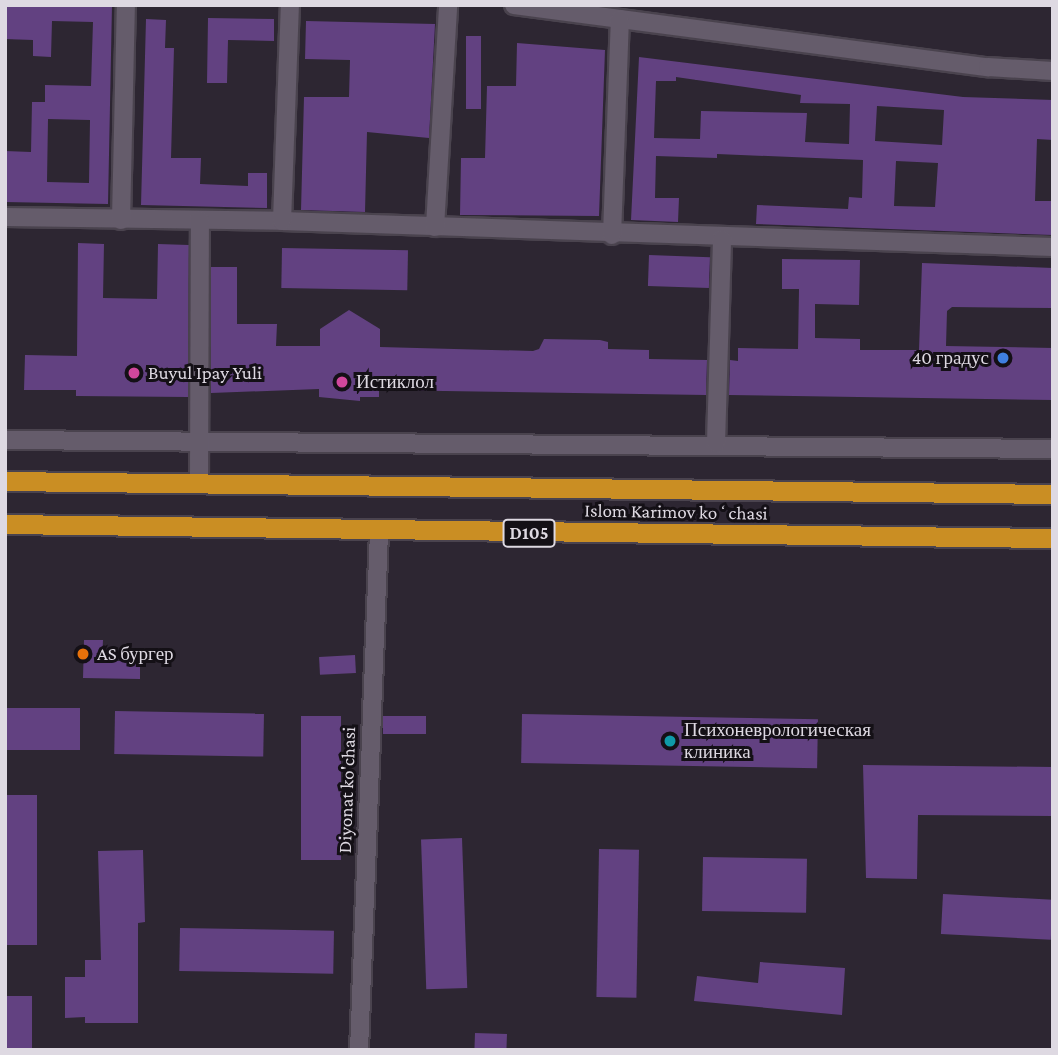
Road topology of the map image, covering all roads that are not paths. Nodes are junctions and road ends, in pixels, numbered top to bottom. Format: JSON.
{"nodes":[{"id":1,"x":126,"y":5,"type":"edge"},
{"id":2,"x":290,"y":5,"type":"edge"},
{"id":3,"x":448,"y":5,"type":"edge"},
{"id":4,"x":514,"y":5,"type":"edge"},
{"id":5,"x":620,"y":19,"type":"junction"},
{"id":6,"x":1053,"y":71,"type":"edge"},
{"id":7,"x":5,"y":217,"type":"edge"},
{"id":8,"x":121,"y":220,"type":"junction"},
{"id":9,"x":200,"y":220,"type":"junction"},
{"id":10,"x":282,"y":221,"type":"junction"},
{"id":11,"x":435,"y":227,"type":"junction"},
{"id":12,"x":612,"y":236,"type":"junction"},
{"id":13,"x":722,"y":239,"type":"junction"},
{"id":14,"x":1053,"y":247,"type":"edge"},
{"id":15,"x":5,"y":440,"type":"edge"},
{"id":16,"x":200,"y":441,"type":"junction"},
{"id":17,"x":716,"y":443,"type":"junction"},
{"id":18,"x":1053,"y":449,"type":"edge"},
{"id":19,"x":5,"y":481,"type":"edge"},
{"id":20,"x":200,"y":482,"type":"junction"},
{"id":21,"x":1053,"y":494,"type":"edge"},
{"id":22,"x":5,"y":524,"type":"edge"},
{"id":23,"x":379,"y":532,"type":"junction"},
{"id":24,"x":1053,"y":538,"type":"edge"},
{"id":25,"x":359,"y":1050,"type":"edge"}],
"edges":[{"from":1,"to":8,"type":"street"},
{"from":2,"to":10,"type":"street"},
{"from":3,"to":11,"type":"street"},
{"from":4,"to":5,"type":"street"},
{"from":5,"to":6,"type":"street"},
{"from":5,"to":12,"type":"street"},
{"from":7,"to":8,"type":"street"},
{"from":8,"to":9,"type":"street"},
{"from":9,"to":10,"type":"street"},
{"from":9,"to":16,"type":"street"},
{"from":10,"to":11,"type":"street"},
{"from":11,"to":12,"type":"street"},
{"from":12,"to":13,"type":"street"},
{"from":13,"to":14,"type":"street"},
{"from":13,"to":17,"type":"street"},
{"from":15,"to":16,"type":"street"},
{"from":16,"to":17,"type":"street"},
{"from":16,"to":20,"type":"street"},
{"from":17,"to":18,"type":"street"},
{"from":19,"to":20,"type":"highway","name":"Islom Karimov koʻchasi"},
{"from":20,"to":21,"type":"highway","name":"Islom Karimov koʻchasi"},
{"from":22,"to":23,"type":"highway","name":"Islom Karimov koʻchasi","number":"D105"},
{"from":23,"to":24,"type":"highway","name":"Islom Karimov koʻchasi","number":"D105"},
{"from":23,"to":25,"type":"street","name":"Diyonat ko'chasi"}]}
